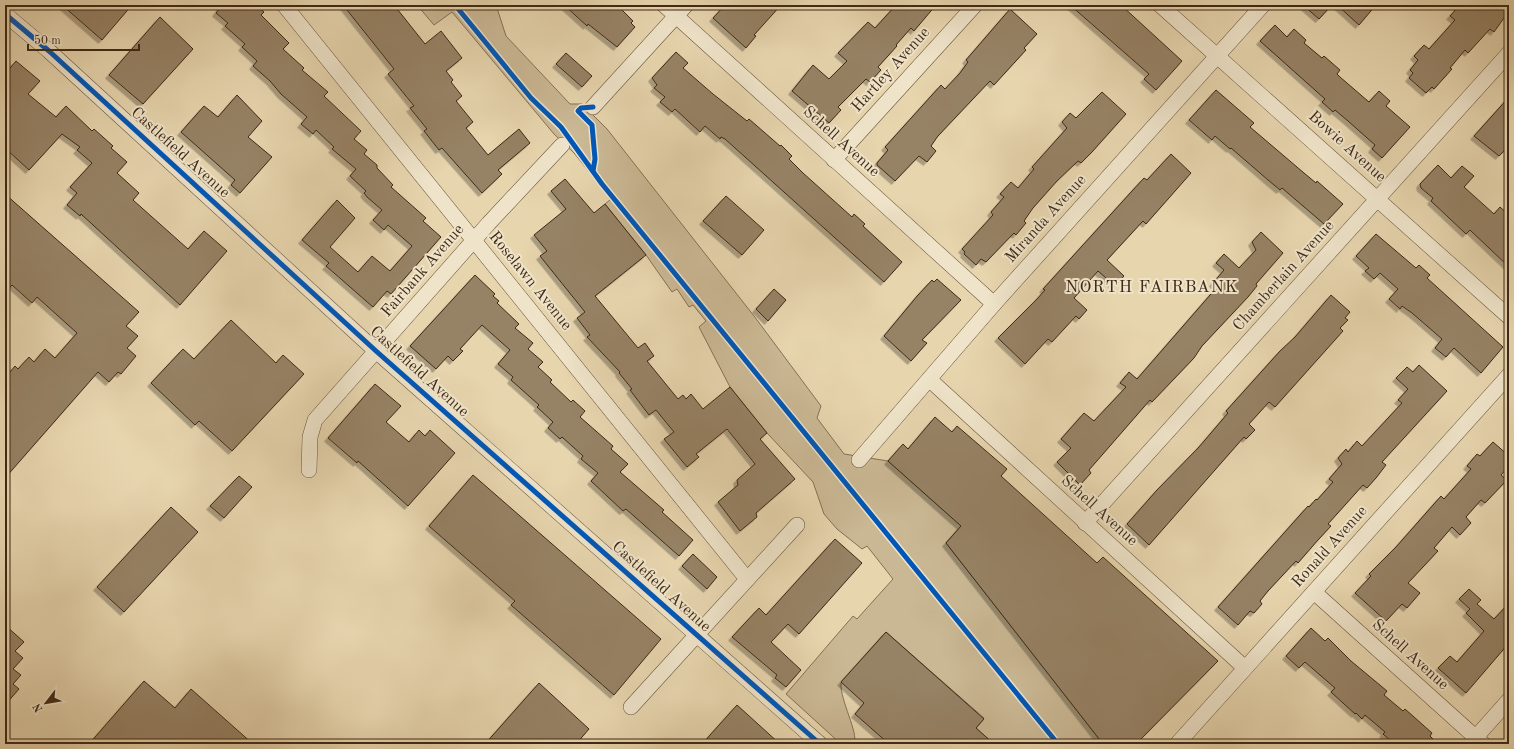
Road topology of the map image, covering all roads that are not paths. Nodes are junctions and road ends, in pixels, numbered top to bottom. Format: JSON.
{"nodes":[{"id":1,"x":284,"y":5,"type":"edge"},
{"id":2,"x":664,"y":5,"type":"edge"},
{"id":3,"x":975,"y":5,"type":"edge"},
{"id":4,"x":1160,"y":5,"type":"edge"},
{"id":5,"x":1264,"y":5,"type":"edge"},
{"id":6,"x":681,"y":10,"type":"edge"},
{"id":7,"x":5,"y":14,"type":"edge"},
{"id":8,"x":1509,"y":53,"type":"edge"},
{"id":9,"x":1218,"y":56,"type":"junction"},
{"id":10,"x":593,"y":107,"type":"dead end"},
{"id":11,"x":562,"y":145,"type":"dead end"},
{"id":12,"x":834,"y":160,"type":"junction"},
{"id":13,"x":1378,"y":199,"type":"junction"},
{"id":14,"x":474,"y":240,"type":"junction"},
{"id":15,"x":994,"y":304,"type":"junction"},
{"id":16,"x":1509,"y":317,"type":"edge"},
{"id":17,"x":376,"y":351,"type":"junction"},
{"id":18,"x":1509,"y":375,"type":"edge"},
{"id":19,"x":930,"y":380,"type":"junction"},
{"id":20,"x":859,"y":460,"type":"dead end"},
{"id":21,"x":309,"y":470,"type":"dead end"},
{"id":22,"x":1085,"y":523,"type":"junction"},
{"id":23,"x":797,"y":525,"type":"dead end"},
{"id":24,"x":747,"y":579,"type":"junction"},
{"id":25,"x":1314,"y":592,"type":"junction"},
{"id":26,"x":696,"y":636,"type":"junction"},
{"id":27,"x":1245,"y":668,"type":"junction"},
{"id":28,"x":1509,"y":700,"type":"edge"},
{"id":29,"x":631,"y":707,"type":"dead end"},
{"id":30,"x":1479,"y":740,"type":"edge"},
{"id":31,"x":820,"y":744,"type":"edge"},
{"id":32,"x":1177,"y":744,"type":"edge"}],
"edges":[{"from":1,"to":14,"type":"street","name":"Roselawn Avenue"},
{"from":2,"to":6,"type":"street","name":"Schell Avenue"},
{"from":3,"to":12,"type":"street","name":"Hartley Avenue"},
{"from":4,"to":9,"type":"street","name":"Bowie Avenue"},
{"from":5,"to":9,"type":"street","name":"Miranda Avenue"},
{"from":6,"to":10,"type":"street"},
{"from":6,"to":12,"type":"street","name":"Schell Avenue"},
{"from":7,"to":17,"type":"street","name":"Castlefield Avenue"},
{"from":8,"to":13,"type":"street","name":"Chamberlain Avenue"},
{"from":9,"to":13,"type":"street","name":"Bowie Avenue"},
{"from":9,"to":15,"type":"street","name":"Miranda Avenue"},
{"from":11,"to":14,"type":"street","name":"Fairbank Avenue"},
{"from":12,"to":15,"type":"street","name":"Schell Avenue"},
{"from":13,"to":16,"type":"street","name":"Bowie Avenue"},
{"from":13,"to":22,"type":"street","name":"Chamberlain Avenue"},
{"from":14,"to":17,"type":"street","name":"Fairbank Avenue"},
{"from":14,"to":24,"type":"street","name":"Roselawn Avenue"},
{"from":15,"to":19,"type":"street","name":"Miranda Avenue"},
{"from":17,"to":21,"type":"street","name":"Fairbank Avenue"},
{"from":17,"to":26,"type":"street","name":"Castlefield Avenue"},
{"from":18,"to":25,"type":"street","name":"Ronald Avenue"},
{"from":19,"to":20,"type":"street","name":"Miranda Avenue"},
{"from":19,"to":22,"type":"street","name":"Schell Avenue"},
{"from":22,"to":27,"type":"street","name":"Schell Avenue"},
{"from":23,"to":24,"type":"street"},
{"from":24,"to":26,"type":"street"},
{"from":25,"to":27,"type":"street","name":"Ronald Avenue"},
{"from":25,"to":30,"type":"street","name":"Schell Avenue"},
{"from":26,"to":29,"type":"street"},
{"from":26,"to":31,"type":"street","name":"Castlefield Avenue"},
{"from":27,"to":32,"type":"street","name":"Ronald Avenue"},
{"from":28,"to":30,"type":"street"}]}
